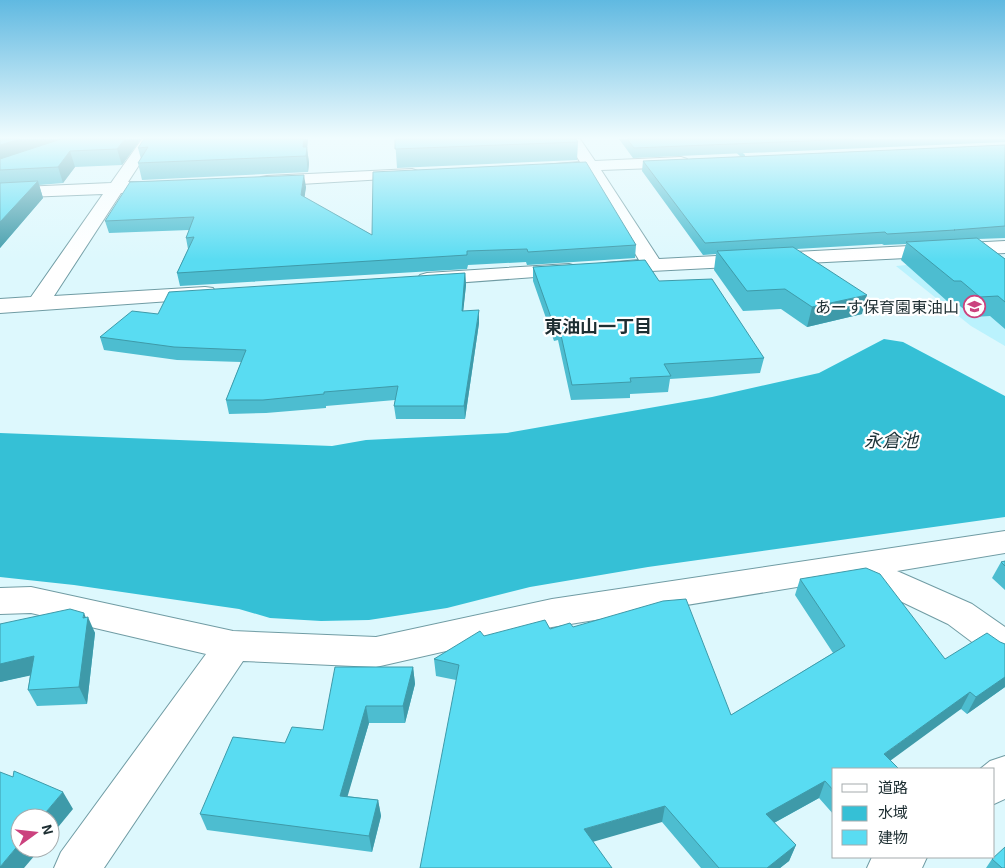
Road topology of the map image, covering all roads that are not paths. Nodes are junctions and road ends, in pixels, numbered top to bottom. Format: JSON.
{"nodes":[{"id":1,"x":122,"y":180,"type":"edge"},
{"id":2,"x":303,"y":180,"type":"edge"},
{"id":3,"x":598,"y":180,"type":"edge"},
{"id":4,"x":254,"y":182,"type":"edge"},
{"id":5,"x":175,"y":185,"type":"edge"},
{"id":6,"x":116,"y":188,"type":"junction"},
{"id":7,"x":0,"y":193,"type":"edge"},
{"id":8,"x":1005,"y":246,"type":"edge"},
{"id":9,"x":653,"y":265,"type":"junction"},
{"id":10,"x":405,"y":280,"type":"edge"},
{"id":11,"x":226,"y":291,"type":"edge"},
{"id":12,"x":38,"y":303,"type":"junction"},
{"id":13,"x":0,"y":306,"type":"edge"},
{"id":14,"x":1005,"y":542,"type":"edge"},
{"id":15,"x":856,"y":566,"type":"junction"},
{"id":16,"x":0,"y":601,"type":"edge"},
{"id":17,"x":233,"y":646,"type":"junction"},
{"id":18,"x":1005,"y":647,"type":"edge"},
{"id":19,"x":1005,"y":775,"type":"edge"},
{"id":20,"x":995,"y":783,"type":"edge"},
{"id":21,"x":903,"y":858,"type":"edge"},
{"id":22,"x":77,"y":868,"type":"edge"},
{"id":23,"x":890,"y":868,"type":"edge"}],
"edges":[{"from":1,"to":6,"type":"street"},
{"from":2,"to":4,"type":"street"},
{"from":3,"to":9,"type":"street"},
{"from":5,"to":6,"type":"street"},
{"from":6,"to":7,"type":"street"},
{"from":6,"to":12,"type":"street"},
{"from":8,"to":9,"type":"street"},
{"from":9,"to":10,"type":"street"},
{"from":11,"to":12,"type":"street"},
{"from":12,"to":13,"type":"street"},
{"from":14,"to":15,"type":"street"},
{"from":15,"to":17,"type":"street"},
{"from":15,"to":18,"type":"street"},
{"from":16,"to":17,"type":"street"},
{"from":17,"to":22,"type":"street"},
{"from":19,"to":20,"type":"street"},
{"from":21,"to":23,"type":"street"}]}
